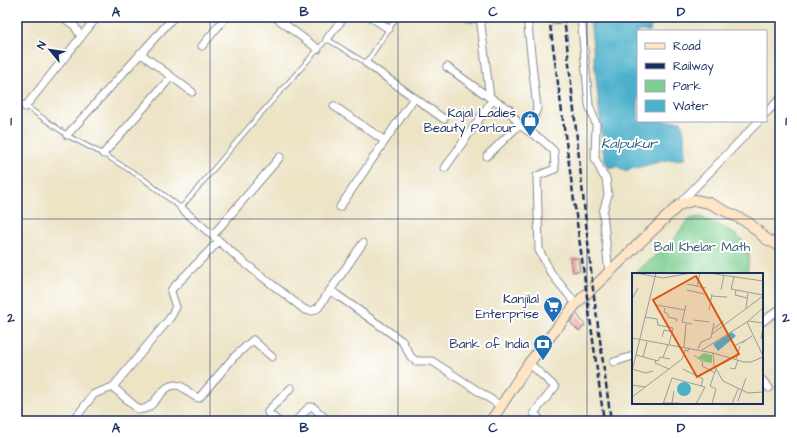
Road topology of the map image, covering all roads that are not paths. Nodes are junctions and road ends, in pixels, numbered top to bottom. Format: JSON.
{"nodes":[{"id":1,"x":62,"y":17,"type":"edge"},
{"id":2,"x":97,"y":17,"type":"edge"},
{"id":3,"x":226,"y":17,"type":"edge"},
{"id":4,"x":275,"y":17,"type":"edge"},
{"id":5,"x":344,"y":17,"type":"edge"},
{"id":6,"x":371,"y":17,"type":"edge"},
{"id":7,"x":397,"y":17,"type":"edge"},
{"id":8,"x":460,"y":17,"type":"edge"},
{"id":9,"x":479,"y":17,"type":"edge"},
{"id":10,"x":527,"y":17,"type":"edge"},
{"id":11,"x":581,"y":17,"type":"edge"},
{"id":12,"x":172,"y":19,"type":"dead end"},
{"id":13,"x":389,"y":29,"type":"junction"},
{"id":14,"x":81,"y":37,"type":"junction"},
{"id":15,"x":327,"y":39,"type":"junction"},
{"id":16,"x":202,"y":46,"type":"dead end"},
{"id":17,"x":318,"y":49,"type":"junction"},
{"id":18,"x":140,"y":53,"type":"junction"},
{"id":19,"x":366,"y":63,"type":"junction"},
{"id":20,"x":447,"y":67,"type":"dead end"},
{"id":21,"x":171,"y":77,"type":"junction"},
{"id":22,"x":192,"y":92,"type":"dead end"},
{"id":23,"x":414,"y":98,"type":"junction"},
{"id":24,"x":491,"y":99,"type":"junction"},
{"id":25,"x":780,"y":99,"type":"edge"},
{"id":26,"x":17,"y":100,"type":"edge"},
{"id":27,"x":334,"y":106,"type":"dead end"},
{"id":28,"x":25,"y":107,"type":"junction"},
{"id":29,"x":767,"y":113,"type":"edge"},
{"id":30,"x":444,"y":120,"type":"dead end"},
{"id":31,"x":758,"y":122,"type":"edge"},
{"id":32,"x":519,"y":125,"type":"junction"},
{"id":33,"x":528,"y":131,"type":"junction"},
{"id":34,"x":67,"y":135,"type":"junction"},
{"id":35,"x":385,"y":141,"type":"junction"},
{"id":36,"x":103,"y":154,"type":"junction"},
{"id":37,"x":487,"y":156,"type":"dead end"},
{"id":38,"x":280,"y":157,"type":"dead end"},
{"id":39,"x":445,"y":168,"type":"dead end"},
{"id":40,"x":679,"y":205,"type":"junction"},
{"id":41,"x":340,"y":207,"type":"dead end"},
{"id":42,"x":182,"y":208,"type":"junction"},
{"id":43,"x":213,"y":235,"type":"junction"},
{"id":44,"x":219,"y":241,"type":"junction"},
{"id":45,"x":363,"y":243,"type":"dead end"},
{"id":46,"x":780,"y":246,"type":"edge"},
{"id":47,"x":609,"y":274,"type":"junction"},
{"id":48,"x":330,"y":290,"type":"junction"},
{"id":49,"x":576,"y":304,"type":"junction"},
{"id":50,"x":780,"y":308,"type":"edge"},
{"id":51,"x":763,"y":321,"type":"edge"},
{"id":52,"x":632,"y":356,"type":"edge"},
{"id":53,"x":272,"y":357,"type":"dead end"},
{"id":54,"x":614,"y":362,"type":"dead end"},
{"id":55,"x":529,"y":363,"type":"junction"},
{"id":56,"x":763,"y":381,"type":"edge"},
{"id":57,"x":114,"y":387,"type":"junction"},
{"id":58,"x":292,"y":388,"type":"dead end"},
{"id":59,"x":769,"y":388,"type":"dead end"},
{"id":60,"x":500,"y":406,"type":"junction"},
{"id":61,"x":73,"y":421,"type":"edge"},
{"id":62,"x":278,"y":421,"type":"edge"},
{"id":63,"x":296,"y":421,"type":"edge"},
{"id":64,"x":328,"y":421,"type":"edge"},
{"id":65,"x":491,"y":421,"type":"edge"},
{"id":66,"x":541,"y":421,"type":"edge"}],
"edges":[{"from":1,"to":14,"type":"street"},
{"from":2,"to":14,"type":"street"},
{"from":3,"to":16,"type":"street"},
{"from":4,"to":17,"type":"street"},
{"from":5,"to":15,"type":"street"},
{"from":6,"to":13,"type":"street"},
{"from":7,"to":13,"type":"lane"},
{"from":8,"to":9,"type":"street"},
{"from":9,"to":24,"type":"street"},
{"from":10,"to":33,"type":"street"},
{"from":11,"to":47,"type":"street"},
{"from":12,"to":18,"type":"street"},
{"from":13,"to":19,"type":"lane"},
{"from":14,"to":28,"type":"street"},
{"from":15,"to":17,"type":"lane"},
{"from":15,"to":19,"type":"lane"},
{"from":17,"to":42,"type":"lane"},
{"from":18,"to":21,"type":"street"},
{"from":18,"to":34,"type":"street"},
{"from":19,"to":23,"type":"street"},
{"from":20,"to":24,"type":"street"},
{"from":21,"to":22,"type":"street"},
{"from":21,"to":36,"type":"street"},
{"from":23,"to":30,"type":"street"},
{"from":23,"to":35,"type":"street"},
{"from":24,"to":32,"type":"street"},
{"from":24,"to":39,"type":"street"},
{"from":25,"to":29,"type":"street"},
{"from":26,"to":28,"type":"lane"},
{"from":27,"to":35,"type":"street"},
{"from":28,"to":34,"type":"lane"},
{"from":31,"to":40,"type":"street"},
{"from":32,"to":33,"type":"street"},
{"from":32,"to":37,"type":"street"},
{"from":33,"to":49,"type":"street"},
{"from":34,"to":36,"type":"lane"},
{"from":35,"to":41,"type":"street"},
{"from":36,"to":42,"type":"lane"},
{"from":38,"to":43,"type":"street"},
{"from":40,"to":46,"type":"main road"},
{"from":40,"to":47,"type":"main road"},
{"from":42,"to":43,"type":"street"},
{"from":43,"to":44,"type":"street"},
{"from":44,"to":48,"type":"street"},
{"from":44,"to":57,"type":"street"},
{"from":45,"to":48,"type":"street"},
{"from":47,"to":49,"type":"main road"},
{"from":48,"to":60,"type":"street"},
{"from":49,"to":55,"type":"main road"},
{"from":50,"to":51,"type":"street"},
{"from":52,"to":54,"type":"street"},
{"from":53,"to":57,"type":"street"},
{"from":55,"to":60,"type":"main road"},
{"from":55,"to":66,"type":"street"},
{"from":56,"to":59,"type":"street"},
{"from":57,"to":61,"type":"street"},
{"from":58,"to":62,"type":"street"},
{"from":60,"to":65,"type":"main road"},
{"from":63,"to":64,"type":"street"}]}
